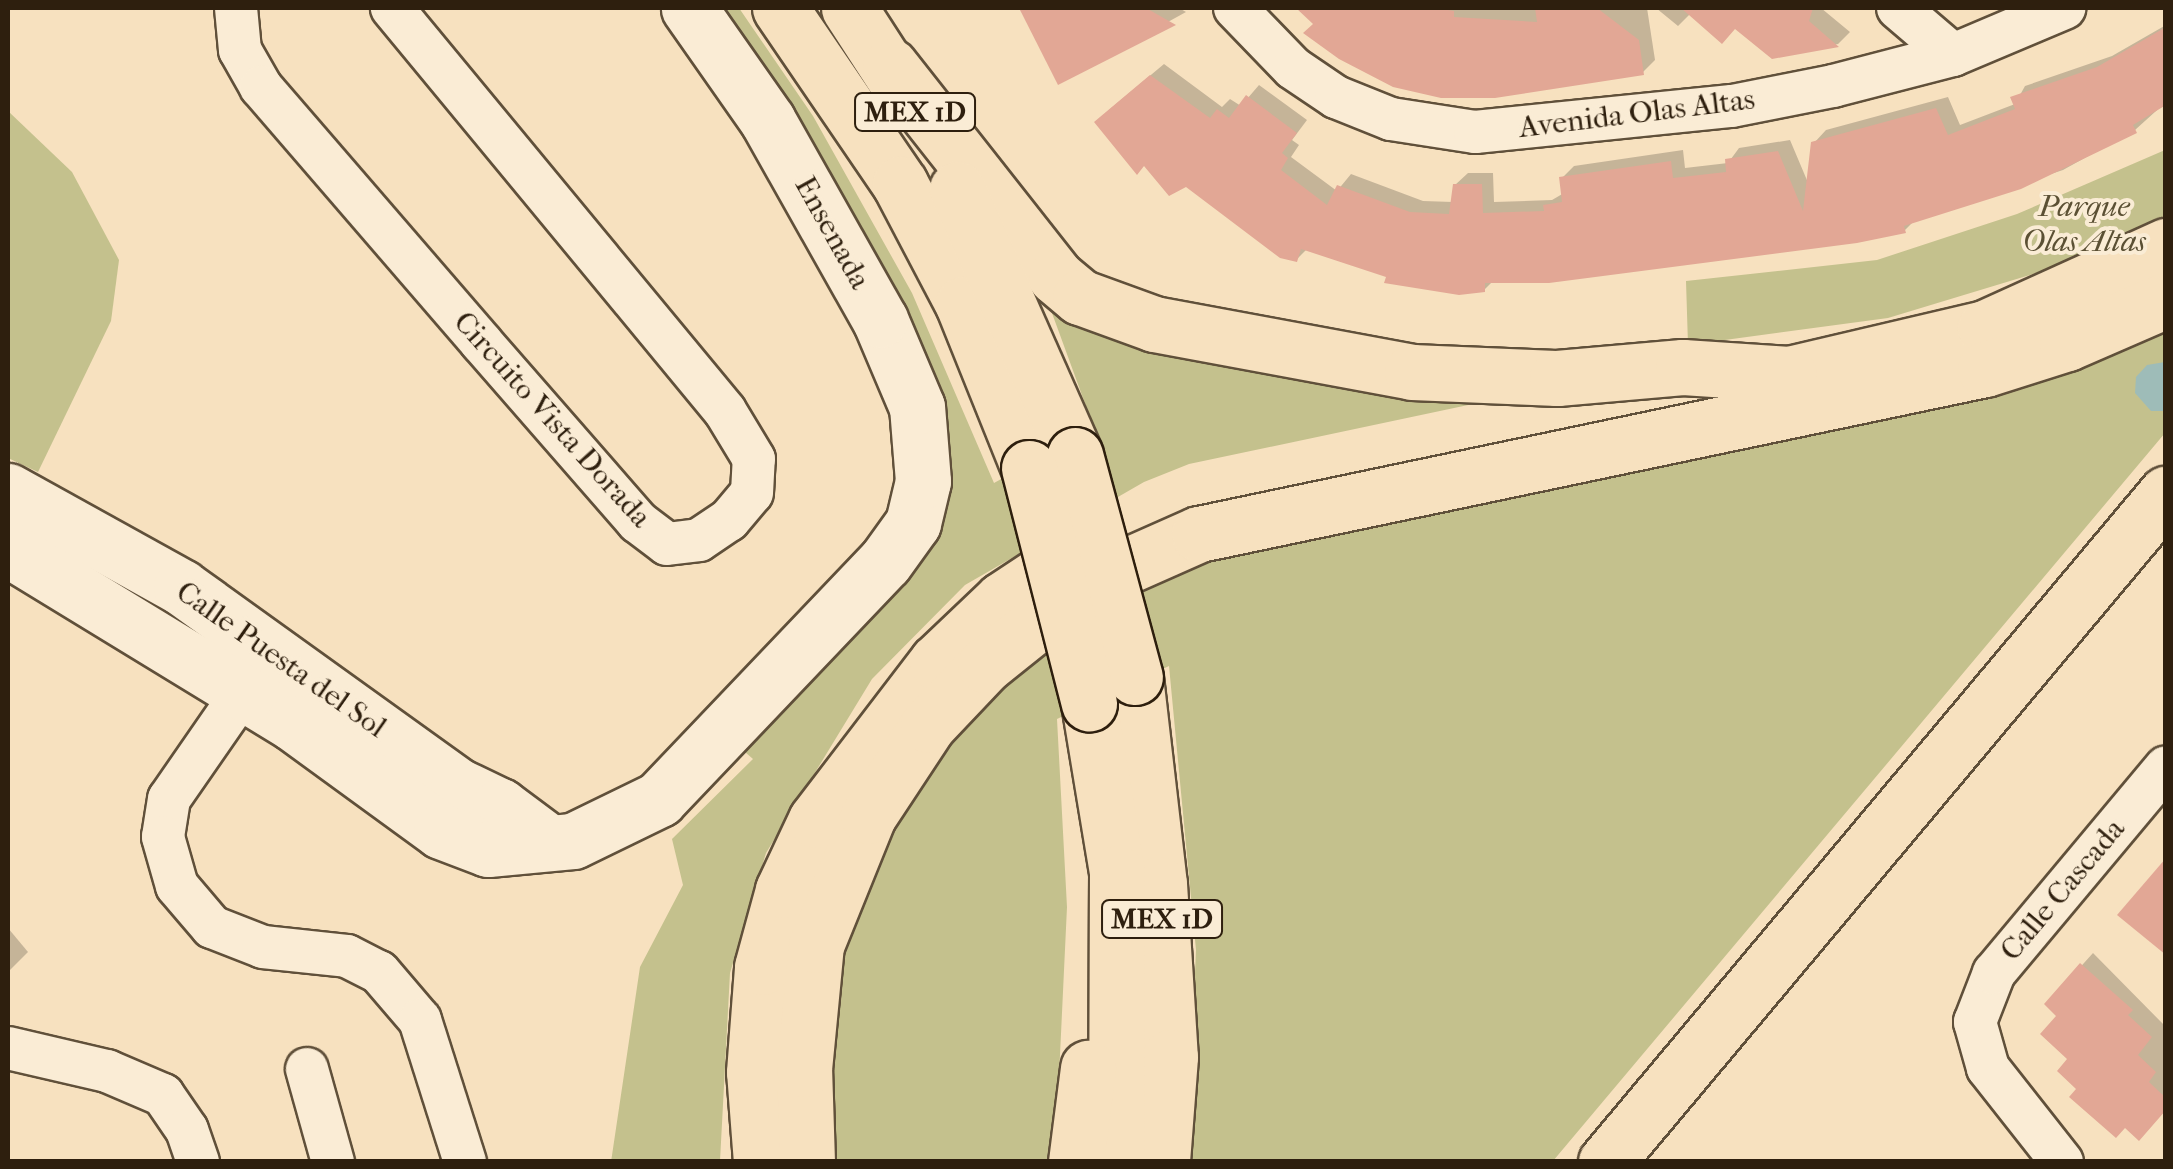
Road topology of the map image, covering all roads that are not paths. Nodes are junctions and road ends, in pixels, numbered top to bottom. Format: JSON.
{"nodes":[{"id":1,"x":236,"y":8,"type":"edge"},
{"id":2,"x":392,"y":8,"type":"edge"},
{"id":3,"x":689,"y":8,"type":"edge"},
{"id":4,"x":780,"y":8,"type":"edge"},
{"id":5,"x":849,"y":8,"type":"edge"},
{"id":6,"x":1235,"y":8,"type":"edge"},
{"id":7,"x":1898,"y":8,"type":"edge"},
{"id":8,"x":2064,"y":8,"type":"edge"},
{"id":9,"x":1954,"y":54,"type":"junction"},
{"id":10,"x":890,"y":66,"type":"junction"},
{"id":11,"x":2166,"y":246,"type":"edge"},
{"id":12,"x":2166,"y":300,"type":"edge"},
{"id":13,"x":1789,"y":374,"type":"junction"},
{"id":14,"x":1052,"y":462,"type":"junction"},
{"id":15,"x":924,"y":481,"type":"joint"},
{"id":16,"x":8,"y":491,"type":"edge"},
{"id":17,"x":2166,"y":494,"type":"edge"},
{"id":18,"x":8,"y":549,"type":"edge"},
{"id":19,"x":181,"y":587,"type":"junction"},
{"id":20,"x":154,"y":637,"type":"junction"},
{"id":21,"x":1112,"y":690,"type":"junction"},
{"id":22,"x":240,"y":695,"type":"junction"},
{"id":23,"x":2166,"y":768,"type":"edge"},
{"id":24,"x":547,"y":841,"type":"junction"},
{"id":25,"x":1117,"y":872,"type":"junction"},
{"id":26,"x":8,"y":1048,"type":"edge"},
{"id":27,"x":307,"y":1070,"type":"dead end"},
{"id":28,"x":198,"y":1162,"type":"edge"},
{"id":29,"x":333,"y":1162,"type":"edge"},
{"id":30,"x":465,"y":1162,"type":"edge"},
{"id":31,"x":760,"y":1162,"type":"edge"},
{"id":32,"x":807,"y":1162,"type":"edge"},
{"id":33,"x":1076,"y":1162,"type":"edge"},
{"id":34,"x":1116,"y":1162,"type":"edge"},
{"id":35,"x":1162,"y":1162,"type":"edge"},
{"id":36,"x":1606,"y":1162,"type":"edge"},
{"id":37,"x":2062,"y":1162,"type":"edge"}],
"edges":[{"from":1,"to":2,"type":"street","name":"Circuito Vista Dorada"},
{"from":3,"to":15,"type":"street","name":"Ensenada"},
{"from":4,"to":14,"type":"main road","number":"MEX 1D"},
{"from":5,"to":10,"type":"main road","number":"MEX 1D"},
{"from":6,"to":9,"type":"street","name":"Avenida Olas Altas"},
{"from":7,"to":9,"type":"street"},
{"from":8,"to":9,"type":"street","name":"Avenida Olas Altas"},
{"from":10,"to":13,"type":"main road"},
{"from":10,"to":14,"type":"main road","number":"MEX 1D"},
{"from":11,"to":13,"type":"main road"},
{"from":12,"to":32,"type":"main road"},
{"from":13,"to":31,"type":"main road"},
{"from":14,"to":21,"type":"main road","number":"MEX 1D","bridge":true},
{"from":15,"to":24,"type":"street","name":"Calle Puesta del Sol"},
{"from":16,"to":19,"type":"street","name":"Calle Puesta del Sol"},
{"from":17,"to":36,"type":"main road"},
{"from":18,"to":20,"type":"street","name":"Calle Puesta del Sol"},
{"from":19,"to":20,"type":"street"},
{"from":19,"to":24,"type":"street","name":"Calle Puesta del Sol"},
{"from":20,"to":22,"type":"street","name":"Calle Puesta del Sol"},
{"from":21,"to":25,"type":"main road","number":"MEX 1D"},
{"from":21,"to":35,"type":"main road","number":"MEX 1D"},
{"from":22,"to":24,"type":"street","name":"Calle Puesta del Sol"},
{"from":22,"to":30,"type":"street"},
{"from":23,"to":37,"type":"street","name":"Calle Cascada"},
{"from":25,"to":33,"type":"main road"},
{"from":25,"to":34,"type":"main road","number":"MEX 1D"},
{"from":26,"to":28,"type":"street"},
{"from":27,"to":29,"type":"street"}]}
